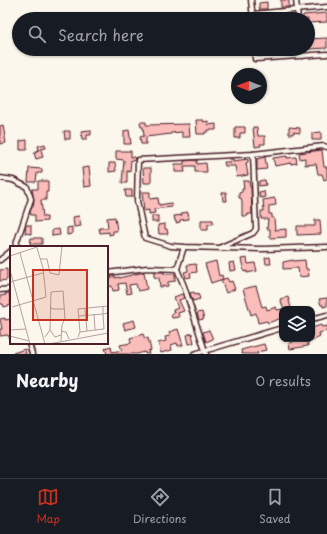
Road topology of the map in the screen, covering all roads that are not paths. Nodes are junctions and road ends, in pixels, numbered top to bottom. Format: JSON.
{"nodes":[{"id":1,"x":251,"y":0,"type":"edge"},
{"id":2,"x":296,"y":0,"type":"edge"},
{"id":3,"x":327,"y":7,"type":"edge"},
{"id":4,"x":298,"y":10,"type":"junction"},
{"id":5,"x":253,"y":12,"type":"edge"},
{"id":6,"x":276,"y":12,"type":"edge"},
{"id":7,"x":327,"y":54,"type":"edge"},
{"id":8,"x":315,"y":55,"type":"edge"},
{"id":9,"x":255,"y":56,"type":"edge"},
{"id":10,"x":302,"y":56,"type":"edge"},
{"id":11,"x":327,"y":147,"type":"edge"},
{"id":12,"x":252,"y":154,"type":"junction"},
{"id":13,"x":0,"y":178,"type":"edge"},
{"id":14,"x":15,"y":246,"type":"edge"},
{"id":15,"x":184,"y":247,"type":"junction"},
{"id":16,"x":327,"y":247,"type":"edge"},
{"id":17,"x":219,"y":248,"type":"junction"},
{"id":18,"x":10,"y":252,"type":"edge"},
{"id":19,"x":0,"y":260,"type":"edge"},
{"id":20,"x":177,"y":268,"type":"junction"},
{"id":21,"x":108,"y":273,"type":"edge"},
{"id":22,"x":10,"y":289,"type":"edge"},
{"id":23,"x":0,"y":290,"type":"edge"},
{"id":24,"x":327,"y":314,"type":"edge"},
{"id":25,"x":315,"y":318,"type":"edge"},
{"id":26,"x":279,"y":329,"type":"edge"},
{"id":27,"x":29,"y":344,"type":"edge"},
{"id":28,"x":206,"y":352,"type":"edge"},
{"id":29,"x":32,"y":354,"type":"edge"},
{"id":30,"x":194,"y":354,"type":"edge"}],
"edges":[{"from":1,"to":5,"type":"street"},
{"from":2,"to":4,"type":"street"},
{"from":3,"to":4,"type":"street"},
{"from":4,"to":6,"type":"street"},
{"from":7,"to":8,"type":"street"},
{"from":9,"to":10,"type":"street"},
{"from":11,"to":12,"type":"street"},
{"from":12,"to":15,"type":"street"},
{"from":12,"to":17,"type":"street"},
{"from":13,"to":14,"type":"street"},
{"from":15,"to":17,"type":"street"},
{"from":15,"to":20,"type":"street"},
{"from":16,"to":17,"type":"street"},
{"from":18,"to":19,"type":"street"},
{"from":20,"to":21,"type":"street"},
{"from":20,"to":28,"type":"street"},
{"from":22,"to":23,"type":"street"},
{"from":24,"to":25,"type":"street"},
{"from":26,"to":28,"type":"street"},
{"from":27,"to":29,"type":"street"},
{"from":28,"to":30,"type":"street"}]}
